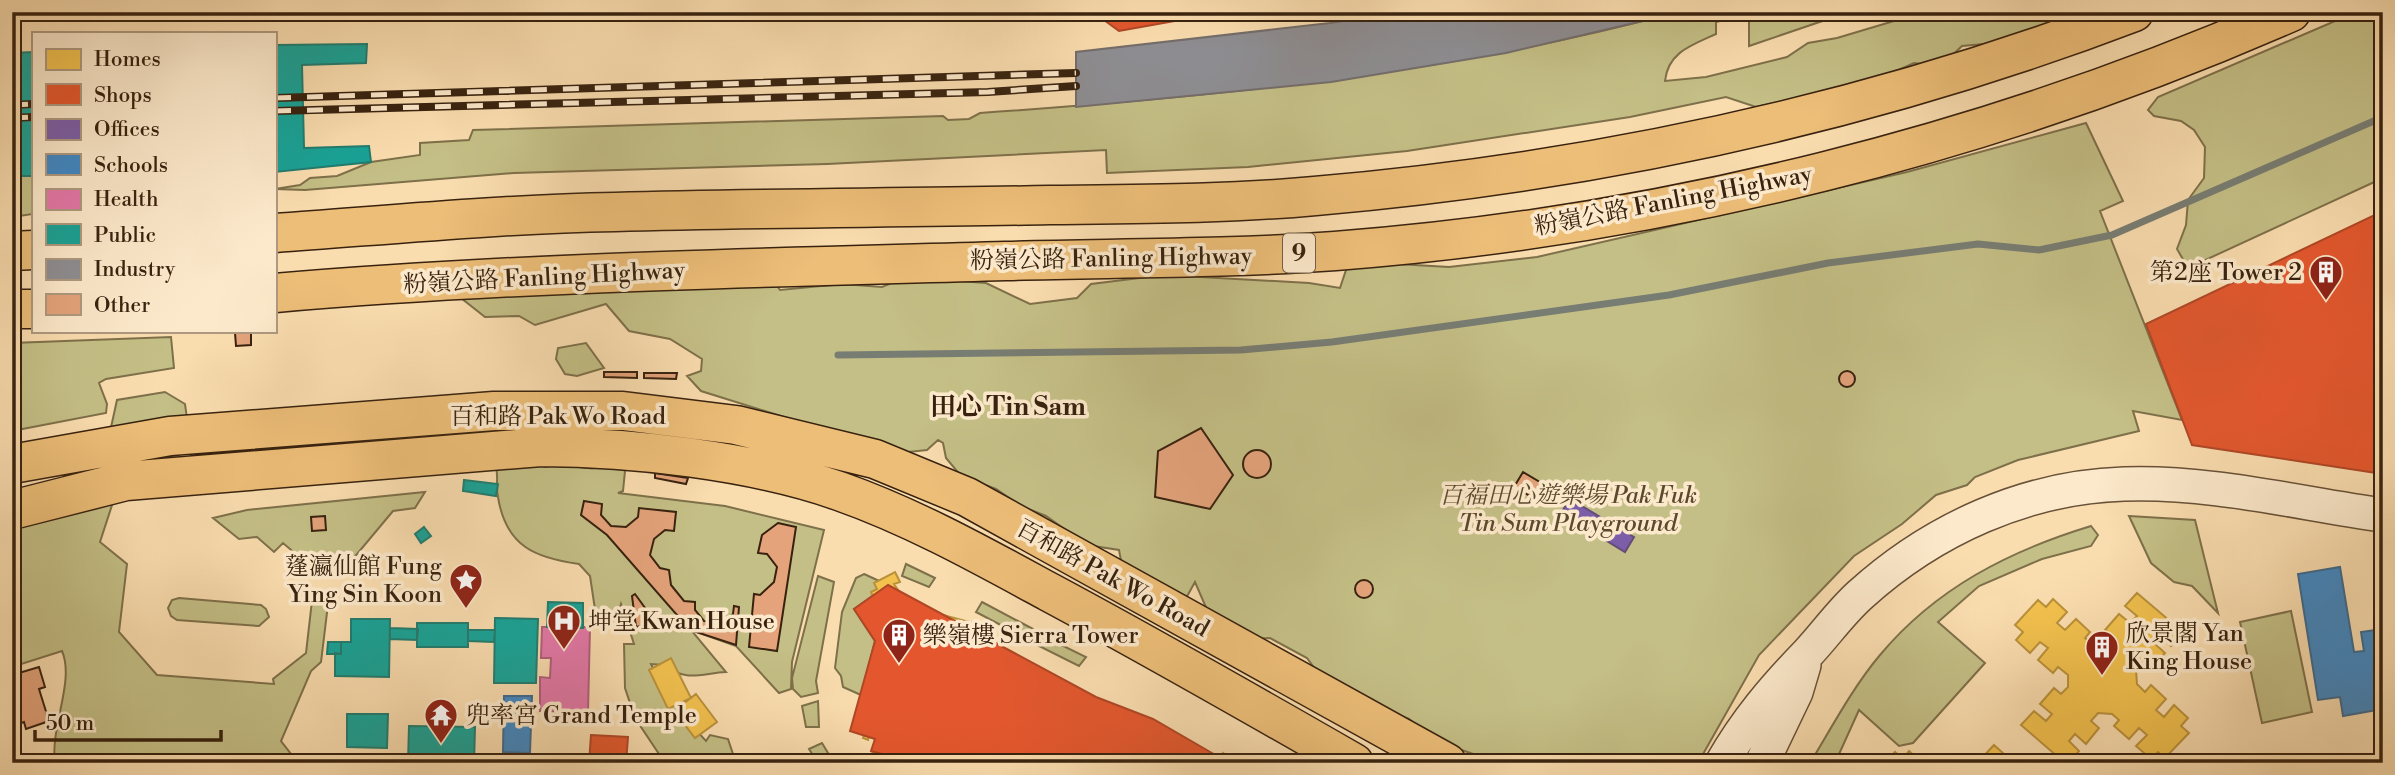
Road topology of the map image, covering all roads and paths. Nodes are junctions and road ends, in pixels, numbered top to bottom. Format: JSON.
{"nodes":[{"id":1,"x":2134,"y":12,"type":"edge"},
{"id":2,"x":2291,"y":12,"type":"edge"},
{"id":3,"x":276,"y":233,"type":"edge"},
{"id":4,"x":32,"y":250,"type":"edge"},
{"id":5,"x":12,"y":251,"type":"edge"},
{"id":6,"x":276,"y":293,"type":"edge"},
{"id":7,"x":12,"y":309,"type":"edge"},
{"id":8,"x":32,"y":309,"type":"edge"},
{"id":9,"x":12,"y":464,"type":"edge"},
{"id":10,"x":12,"y":510,"type":"edge"},
{"id":11,"x":2383,"y":515,"type":"edge"},
{"id":12,"x":1808,"y":652,"type":"junction"},
{"id":13,"x":1354,"y":763,"type":"edge"},
{"id":14,"x":1447,"y":763,"type":"edge"},
{"id":15,"x":1723,"y":763,"type":"edge"},
{"id":16,"x":1762,"y":763,"type":"edge"}],
"edges":[{"from":1,"to":3,"type":"main road","number":"9"},
{"from":2,"to":6,"type":"main road","name":"粉嶺公路 Fanling Highway","number":"9"},
{"from":4,"to":5,"type":"main road"},
{"from":7,"to":8,"type":"main road"},
{"from":9,"to":14,"type":"main road","name":"百和路 Pak Wo Road"},
{"from":10,"to":13,"type":"main road","name":"百和路 Pak Wo Road"},
{"from":11,"to":12,"type":"street"},
{"from":12,"to":15,"type":"street"},
{"from":12,"to":16,"type":"street"}]}
